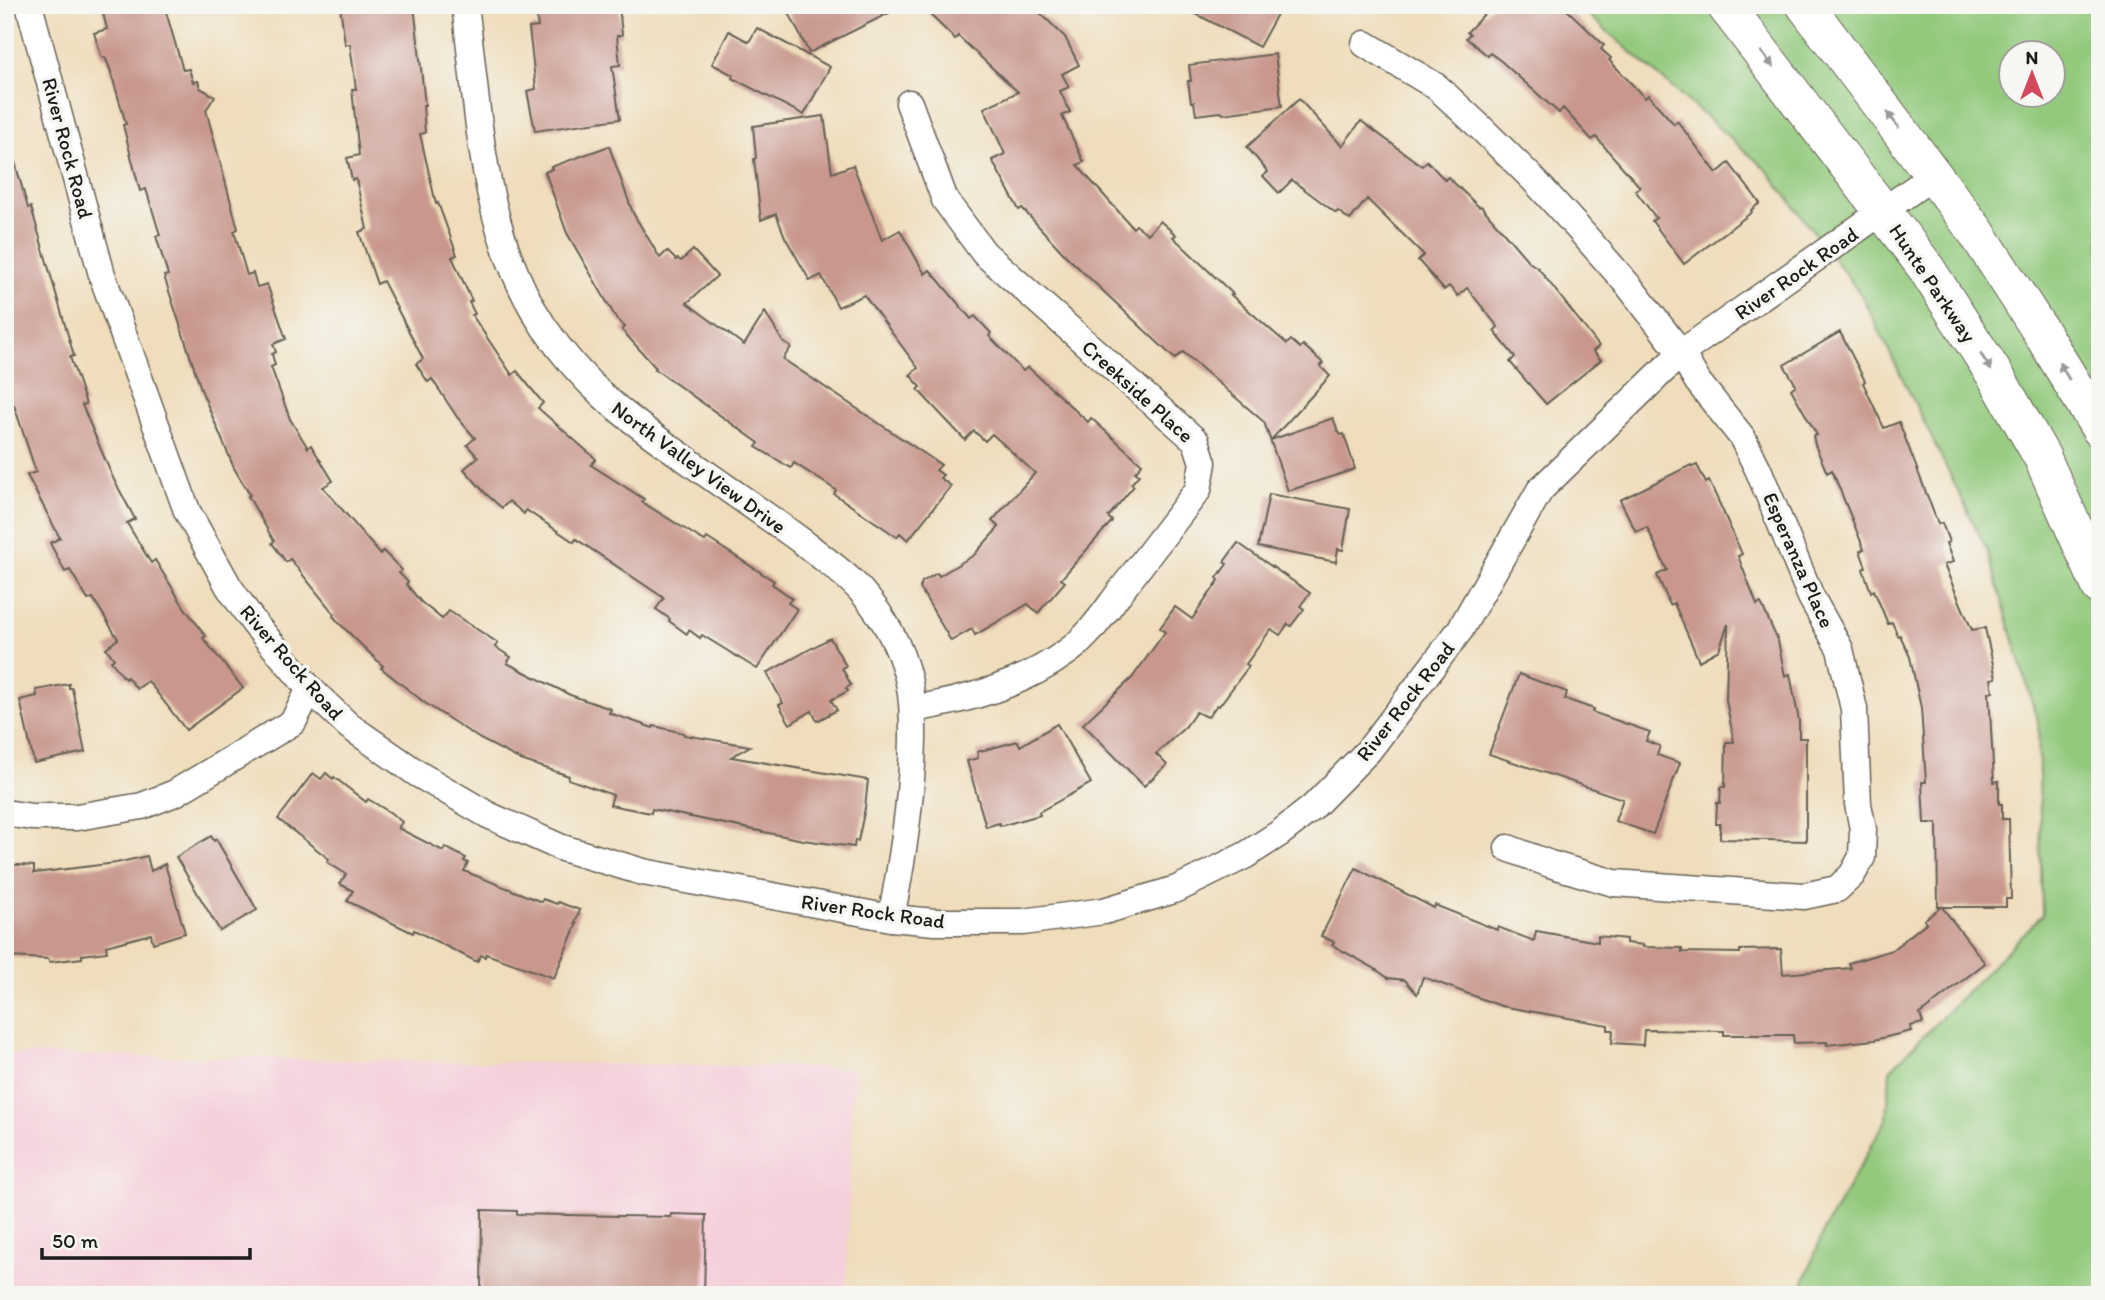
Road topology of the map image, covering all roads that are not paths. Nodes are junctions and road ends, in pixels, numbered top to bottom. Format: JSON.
{"nodes":[{"id":1,"x":29,"y":5,"type":"edge"},
{"id":2,"x":465,"y":5,"type":"edge"},
{"id":3,"x":1725,"y":5,"type":"edge"},
{"id":4,"x":1805,"y":5,"type":"edge"},
{"id":5,"x":1365,"y":44,"type":"dead end"},
{"id":6,"x":909,"y":103,"type":"dead end"},
{"id":7,"x":1934,"y":175,"type":"junction"},
{"id":8,"x":1883,"y":211,"type":"junction"},
{"id":9,"x":1681,"y":353,"type":"junction"},
{"id":10,"x":2100,"y":429,"type":"edge"},
{"id":11,"x":2100,"y":586,"type":"edge"},
{"id":12,"x":310,"y":689,"type":"junction"},
{"id":13,"x":913,"y":709,"type":"junction"},
{"id":14,"x":5,"y":813,"type":"edge"},
{"id":15,"x":1508,"y":848,"type":"dead end"},
{"id":16,"x":891,"y":918,"type":"junction"}],
"edges":[{"from":1,"to":12,"type":"street","name":"River Rock Road"},
{"from":2,"to":13,"type":"street","name":"North Valley View Drive"},
{"from":3,"to":8,"type":"main road","name":"Hunte Parkway","one_way":true},
{"from":7,"to":4,"type":"main road","one_way":true},
{"from":5,"to":9,"type":"street","name":"Esperanza Place"},
{"from":6,"to":13,"type":"street","name":"Creekside Place"},
{"from":7,"to":8,"type":"street","name":"River Rock Road"},
{"from":10,"to":7,"type":"main road","one_way":true},
{"from":8,"to":9,"type":"street","name":"River Rock Road"},
{"from":8,"to":11,"type":"main road","name":"Hunte Parkway","one_way":true},
{"from":9,"to":15,"type":"street","name":"Esperanza Place"},
{"from":9,"to":16,"type":"street","name":"River Rock Road"},
{"from":12,"to":14,"type":"street"},
{"from":12,"to":16,"type":"street","name":"River Rock Road"},
{"from":13,"to":16,"type":"street","name":"North Valley View Drive"}]}
